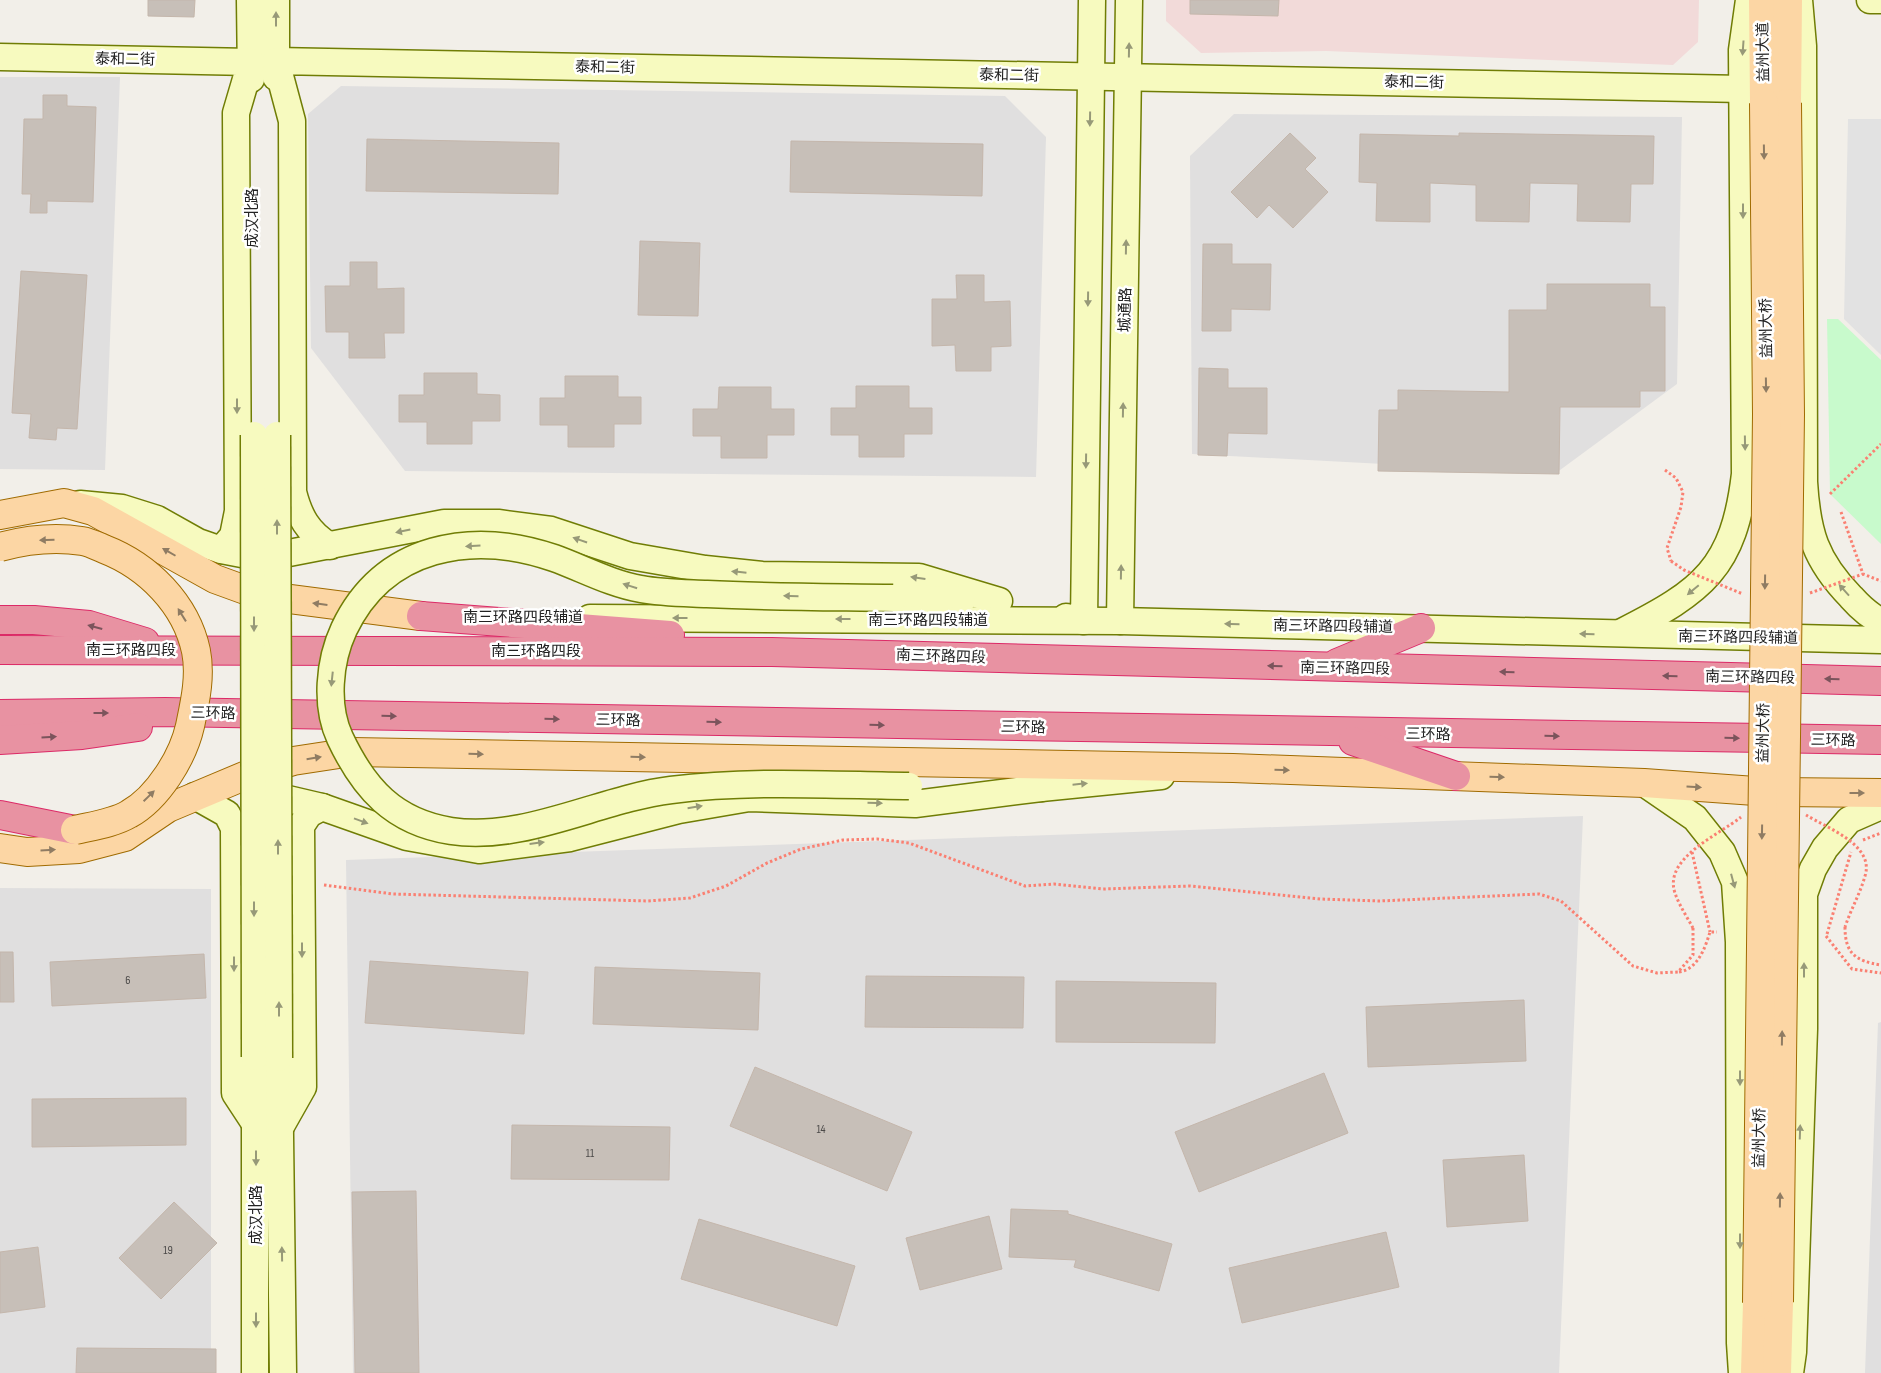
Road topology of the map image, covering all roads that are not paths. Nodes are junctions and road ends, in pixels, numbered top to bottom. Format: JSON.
{"nodes":[{"id":1,"x":250,"y":0,"type":"edge"},
{"id":2,"x":276,"y":0,"type":"edge"},
{"id":3,"x":1092,"y":0,"type":"edge"},
{"id":4,"x":1129,"y":0,"type":"edge"},
{"id":5,"x":1749,"y":0,"type":"edge"},
{"id":6,"x":1763,"y":0,"type":"edge"},
{"id":7,"x":1788,"y":0,"type":"edge"},
{"id":8,"x":1799,"y":0,"type":"edge"},
{"id":9,"x":1870,"y":0,"type":"edge"},
{"id":10,"x":1881,"y":0,"type":"edge"},
{"id":11,"x":0,"y":57,"type":"edge"},
{"id":12,"x":264,"y":61,"type":"junction"},
{"id":13,"x":1091,"y":76,"type":"junction"},
{"id":14,"x":1128,"y":77,"type":"junction"},
{"id":15,"x":1765,"y":98,"type":"junction"},
{"id":16,"x":64,"y":503,"type":"junction"},
{"id":17,"x":1742,"y":506,"type":"junction"},
{"id":18,"x":0,"y":515,"type":"edge"},
{"id":19,"x":1806,"y":517,"type":"junction"},
{"id":20,"x":330,"y":546,"type":"junction"},
{"id":21,"x":0,"y":548,"type":"edge"},
{"id":22,"x":221,"y":550,"type":"junction"},
{"id":23,"x":999,"y":601,"type":"junction"},
{"id":24,"x":421,"y":616,"type":"junction"},
{"id":25,"x":0,"y":620,"type":"edge"},
{"id":26,"x":1084,"y":621,"type":"junction"},
{"id":27,"x":1120,"y":621,"type":"junction"},
{"id":28,"x":1881,"y":621,"type":"edge"},
{"id":29,"x":1421,"y":628,"type":"junction"},
{"id":30,"x":1617,"y":634,"type":"junction"},
{"id":31,"x":1881,"y":640,"type":"edge"},
{"id":32,"x":0,"y":650,"type":"edge"},
{"id":33,"x":176,"y":650,"type":"junction"},
{"id":34,"x":968,"y":657,"type":"junction"},
{"id":35,"x":1327,"y":667,"type":"junction"},
{"id":36,"x":1881,"y":681,"type":"edge"},
{"id":37,"x":166,"y":712,"type":"junction"},
{"id":38,"x":0,"y":714,"type":"edge"},
{"id":39,"x":1328,"y":732,"type":"junction"},
{"id":40,"x":0,"y":740,"type":"edge"},
{"id":41,"x":1881,"y":740,"type":"edge"},
{"id":42,"x":1233,"y":768,"type":"junction"},
{"id":43,"x":1456,"y":776,"type":"junction"},
{"id":44,"x":1644,"y":783,"type":"junction"},
{"id":45,"x":1041,"y":788,"type":"junction"},
{"id":46,"x":1881,"y":793,"type":"edge"},
{"id":47,"x":195,"y":796,"type":"junction"},
{"id":48,"x":322,"y":806,"type":"junction"},
{"id":49,"x":1881,"y":806,"type":"edge"},
{"id":50,"x":0,"y":815,"type":"edge"},
{"id":51,"x":0,"y":826,"type":"edge"},
{"id":52,"x":301,"y":826,"type":"junction"},
{"id":53,"x":234,"y":828,"type":"junction"},
{"id":54,"x":75,"y":830,"type":"junction"},
{"id":55,"x":0,"y":848,"type":"edge"},
{"id":56,"x":269,"y":1125,"type":"junction"},
{"id":57,"x":1768,"y":1302,"type":"junction"},
{"id":58,"x":255,"y":1373,"type":"edge"},
{"id":59,"x":283,"y":1373,"type":"edge"},
{"id":60,"x":1742,"y":1373,"type":"edge"},
{"id":61,"x":1755,"y":1373,"type":"edge"},
{"id":62,"x":1777,"y":1373,"type":"edge"},
{"id":63,"x":1790,"y":1373,"type":"edge"}],
"edges":[{"from":1,"to":12,"type":"street","name":"成汉北路"},
{"from":12,"to":2,"type":"street","name":"成汉北路","one_way":true},
{"from":3,"to":13,"type":"street"},
{"from":14,"to":4,"type":"street","name":"城通路","one_way":true},
{"from":5,"to":15,"type":"street","one_way":true},
{"from":6,"to":15,"type":"main road","name":"益州大道"},
{"from":7,"to":15,"type":"main road","name":"益州大道"},
{"from":8,"to":19,"type":"street"},
{"from":9,"to":10,"type":"street"},
{"from":11,"to":12,"type":"street","name":"泰和二街"},
{"from":12,"to":13,"type":"street","name":"泰和二街"},
{"from":12,"to":20,"type":"street"},
{"from":12,"to":22,"type":"street","one_way":true},
{"from":12,"to":56,"type":"street","name":"成汉北路","bridge":true},
{"from":13,"to":14,"type":"street","name":"泰和二街"},
{"from":13,"to":26,"type":"street","one_way":true},
{"from":14,"to":15,"type":"street","name":"泰和二街"},
{"from":27,"to":14,"type":"street","name":"城通路","one_way":true},
{"from":15,"to":17,"type":"street","one_way":true},
{"from":15,"to":57,"type":"main road","name":"益州大桥","bridge":true},
{"from":16,"to":18,"type":"main road","name":"南三环路四段辅道"},
{"from":16,"to":22,"type":"street"},
{"from":24,"to":16,"type":"main road","name":"南三环路四段辅道","one_way":true},
{"from":17,"to":19,"type":"street"},
{"from":17,"to":30,"type":"street","one_way":true},
{"from":28,"to":19,"type":"street","one_way":true},
{"from":20,"to":22,"type":"street"},
{"from":23,"to":20,"type":"street","one_way":true},
{"from":54,"to":21,"type":"main road","one_way":true,"bridge":true},
{"from":23,"to":26,"type":"street"},
{"from":23,"to":45,"type":"street","one_way":true,"bridge":true},
{"from":26,"to":24,"type":"street","name":"南三环路四段辅道","one_way":true},
{"from":24,"to":34,"type":"highway"},
{"from":33,"to":25,"type":"highway","one_way":true},
{"from":26,"to":27,"type":"street","name":"南三环路四段辅道"},
{"from":29,"to":27,"type":"street","name":"南三环路四段辅道","one_way":true},
{"from":30,"to":29,"type":"street","name":"南三环路四段辅道","one_way":true},
{"from":29,"to":35,"type":"highway"},
{"from":30,"to":31,"type":"street","name":"南三环路四段辅道"},
{"from":32,"to":33,"type":"highway","name":"南三环路四段"},
{"from":33,"to":34,"type":"highway","name":"南三环路四段"},
{"from":35,"to":34,"type":"highway","name":"南三环路四段","one_way":true},
{"from":36,"to":35,"type":"highway","name":"南三环路四段","one_way":true},
{"from":38,"to":37,"type":"highway","one_way":true},
{"from":37,"to":39,"type":"highway","name":"三环路","one_way":true},
{"from":40,"to":37,"type":"highway","one_way":true},
{"from":39,"to":41,"type":"highway","name":"三环路","one_way":true},
{"from":39,"to":43,"type":"highway"},
{"from":42,"to":43,"type":"main road","one_way":true},
{"from":45,"to":42,"type":"street","one_way":true},
{"from":47,"to":42,"type":"main road","one_way":true},
{"from":43,"to":44,"type":"main road","one_way":true},
{"from":44,"to":46,"type":"main road","one_way":true},
{"from":44,"to":60,"type":"street","one_way":true},
{"from":48,"to":45,"type":"street","one_way":true},
{"from":47,"to":48,"type":"street"},
{"from":47,"to":53,"type":"street"},
{"from":55,"to":47,"type":"main road","one_way":true},
{"from":48,"to":52,"type":"street"},
{"from":63,"to":49,"type":"street","one_way":true},
{"from":50,"to":54,"type":"highway"},
{"from":51,"to":54,"type":"main road"},
{"from":52,"to":53,"type":"street"},
{"from":52,"to":56,"type":"street","one_way":true},
{"from":53,"to":56,"type":"street","one_way":true},
{"from":56,"to":58,"type":"street","name":"成汉北路","one_way":true},
{"from":59,"to":56,"type":"street","name":"成汉北路","one_way":true},
{"from":57,"to":61,"type":"main road"},
{"from":57,"to":62,"type":"main road"}]}
